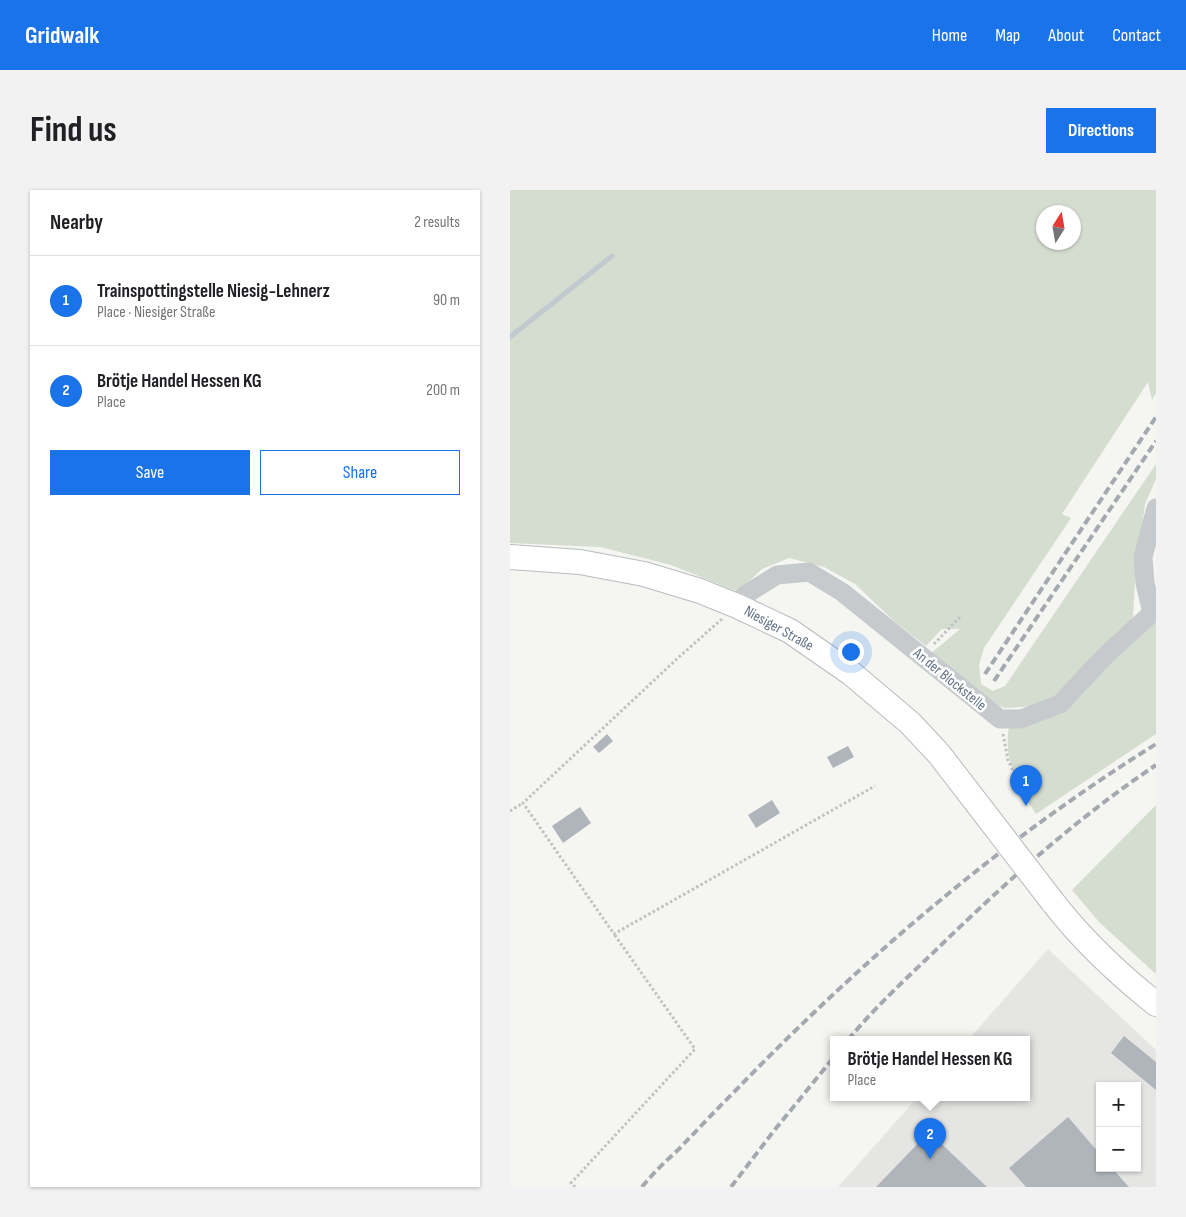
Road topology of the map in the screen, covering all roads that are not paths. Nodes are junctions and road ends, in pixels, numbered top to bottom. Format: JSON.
{"nodes":[{"id":1,"x":1156,"y":508,"type":"edge"},
{"id":2,"x":510,"y":557,"type":"edge"},
{"id":3,"x":725,"y":612,"type":"junction"},
{"id":4,"x":1154,"y":613,"type":"edge"},
{"id":5,"x":1156,"y":1004,"type":"edge"}],
"edges":[{"from":1,"to":4,"type":"street"},
{"from":2,"to":3,"type":"main road","name":"Niesiger Straße"},
{"from":3,"to":4,"type":"street","name":"An der Blockstelle"},
{"from":3,"to":5,"type":"main road","name":"Niesiger Straße","bridge":true}]}
